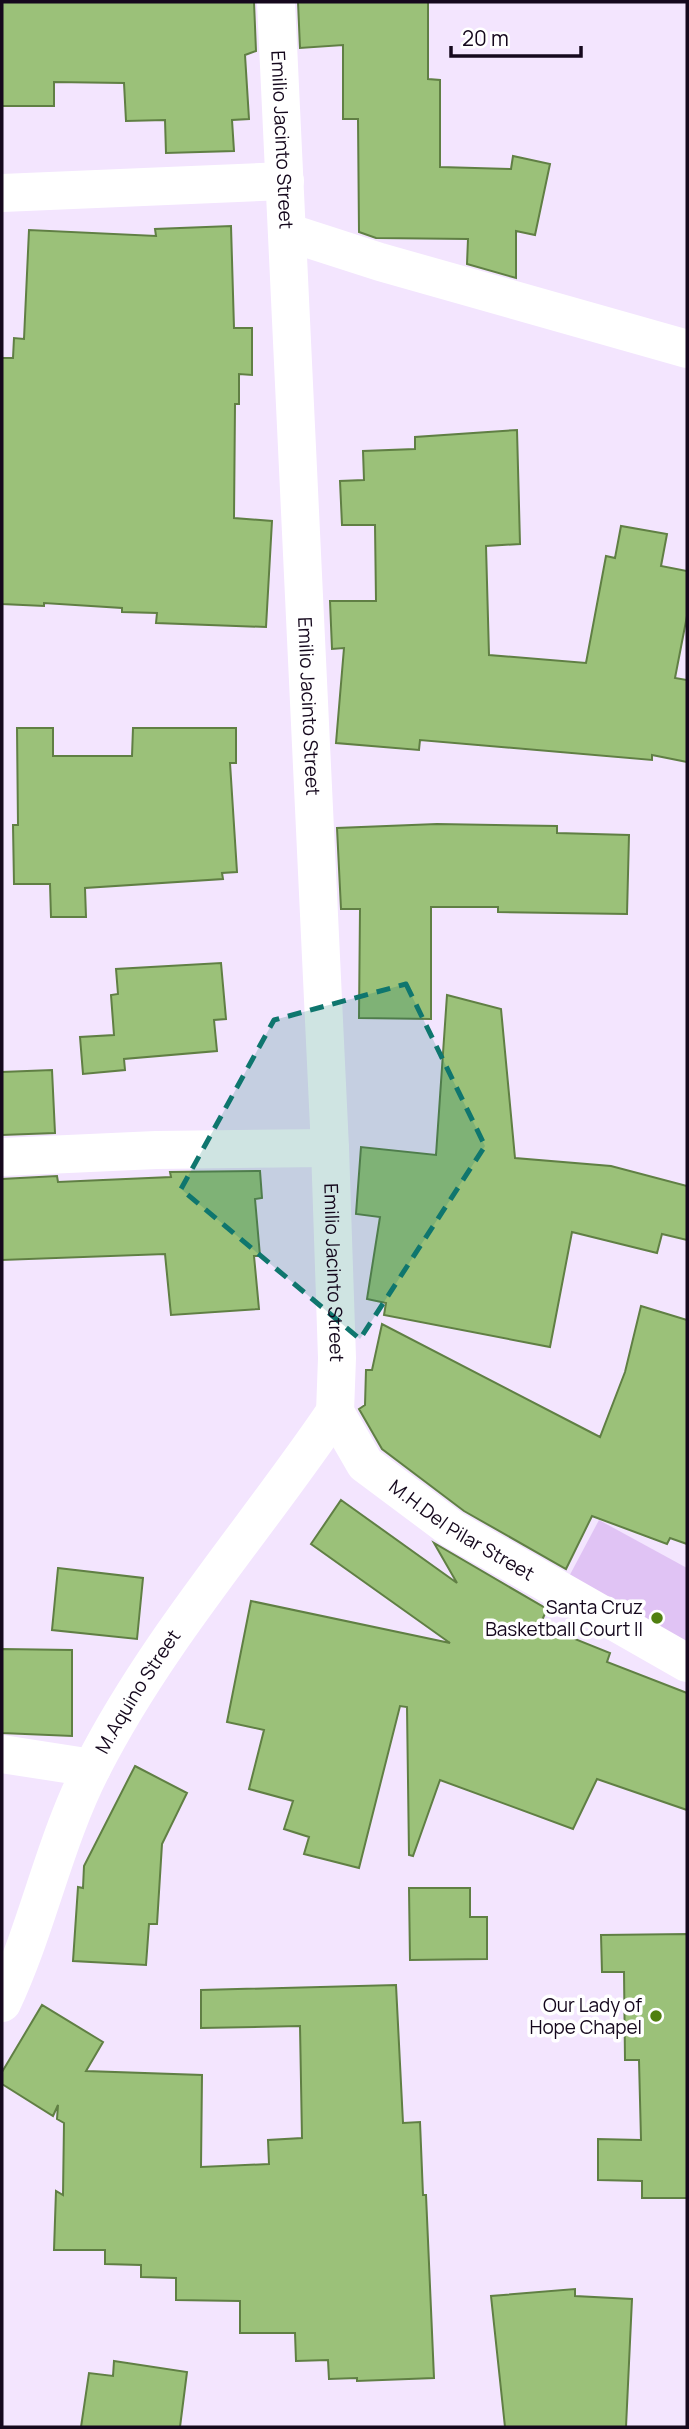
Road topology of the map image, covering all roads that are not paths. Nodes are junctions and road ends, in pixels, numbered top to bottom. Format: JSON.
{"nodes":[{"id":1,"x":276,"y":2,"type":"edge"},
{"id":2,"x":285,"y":181,"type":"junction"},
{"id":3,"x":2,"y":193,"type":"edge"},
{"id":4,"x":287,"y":232,"type":"junction"},
{"id":5,"x":687,"y":349,"type":"edge"},
{"id":6,"x":330,"y":1147,"type":"junction"},
{"id":7,"x":2,"y":1157,"type":"edge"},
{"id":8,"x":335,"y":1412,"type":"junction"},
{"id":9,"x":687,"y":1663,"type":"edge"},
{"id":10,"x":2,"y":1754,"type":"edge"},
{"id":11,"x":92,"y":1768,"type":"junction"},
{"id":12,"x":2,"y":2003,"type":"edge"}],
"edges":[{"from":1,"to":2,"type":"street","name":"Emilio Jacinto Street"},
{"from":2,"to":3,"type":"street"},
{"from":2,"to":4,"type":"street","name":"Emilio Jacinto Street"},
{"from":4,"to":5,"type":"street"},
{"from":4,"to":6,"type":"street","name":"Emilio Jacinto Street"},
{"from":6,"to":7,"type":"street"},
{"from":6,"to":8,"type":"street","name":"Emilio Jacinto Street"},
{"from":8,"to":9,"type":"street","name":"M.H.Del Pilar Street"},
{"from":8,"to":11,"type":"street","name":"M.Aquino Street"},
{"from":10,"to":11,"type":"street"},
{"from":11,"to":12,"type":"street","name":"M.Aquino Street"}]}
